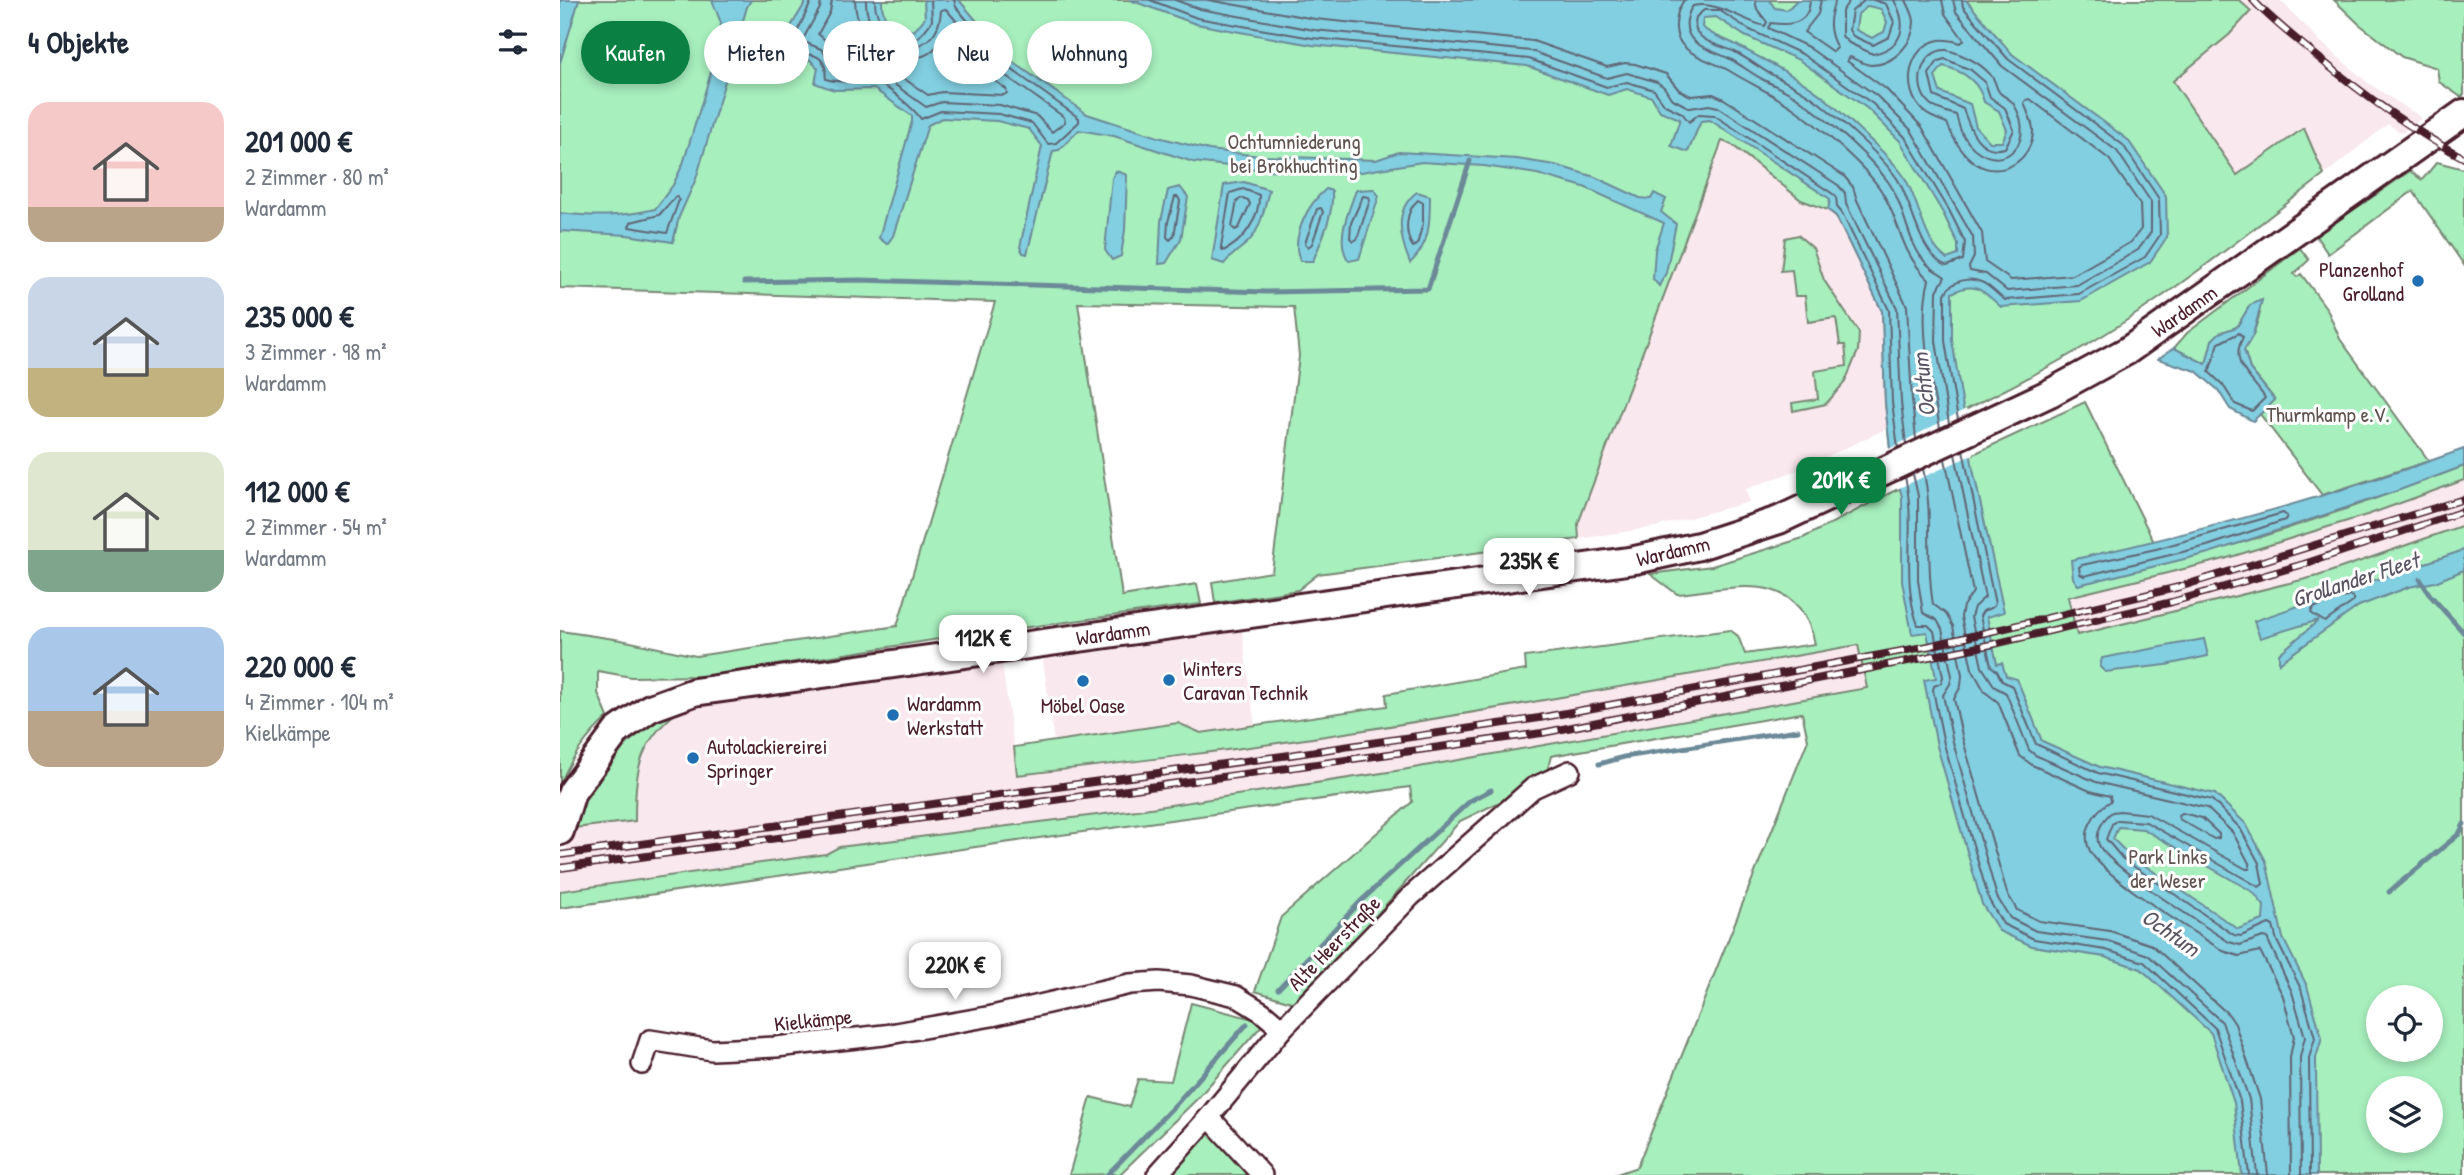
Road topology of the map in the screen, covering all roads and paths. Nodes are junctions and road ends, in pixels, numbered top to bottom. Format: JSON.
{"nodes":[{"id":1,"x":2464,"y":113,"type":"edge"},
{"id":2,"x":1570,"y":771,"type":"dead end"},
{"id":3,"x":560,"y":831,"type":"edge"},
{"id":4,"x":1282,"y":1029,"type":"junction"},
{"id":5,"x":642,"y":1064,"type":"dead end"},
{"id":6,"x":1209,"y":1117,"type":"junction"},
{"id":7,"x":1157,"y":1175,"type":"edge"},
{"id":8,"x":1262,"y":1175,"type":"edge"}],
"edges":[{"from":1,"to":3,"type":"street","name":"Wardamm"},
{"from":2,"to":4,"type":"street","name":"Alte Heerstraße"},
{"from":4,"to":5,"type":"street","name":"Kielkämpe"},
{"from":4,"to":6,"type":"street","name":"Alte Heerstraße"},
{"from":6,"to":7,"type":"street","name":"Alte Heerstraße"},
{"from":6,"to":8,"type":"street"}]}
